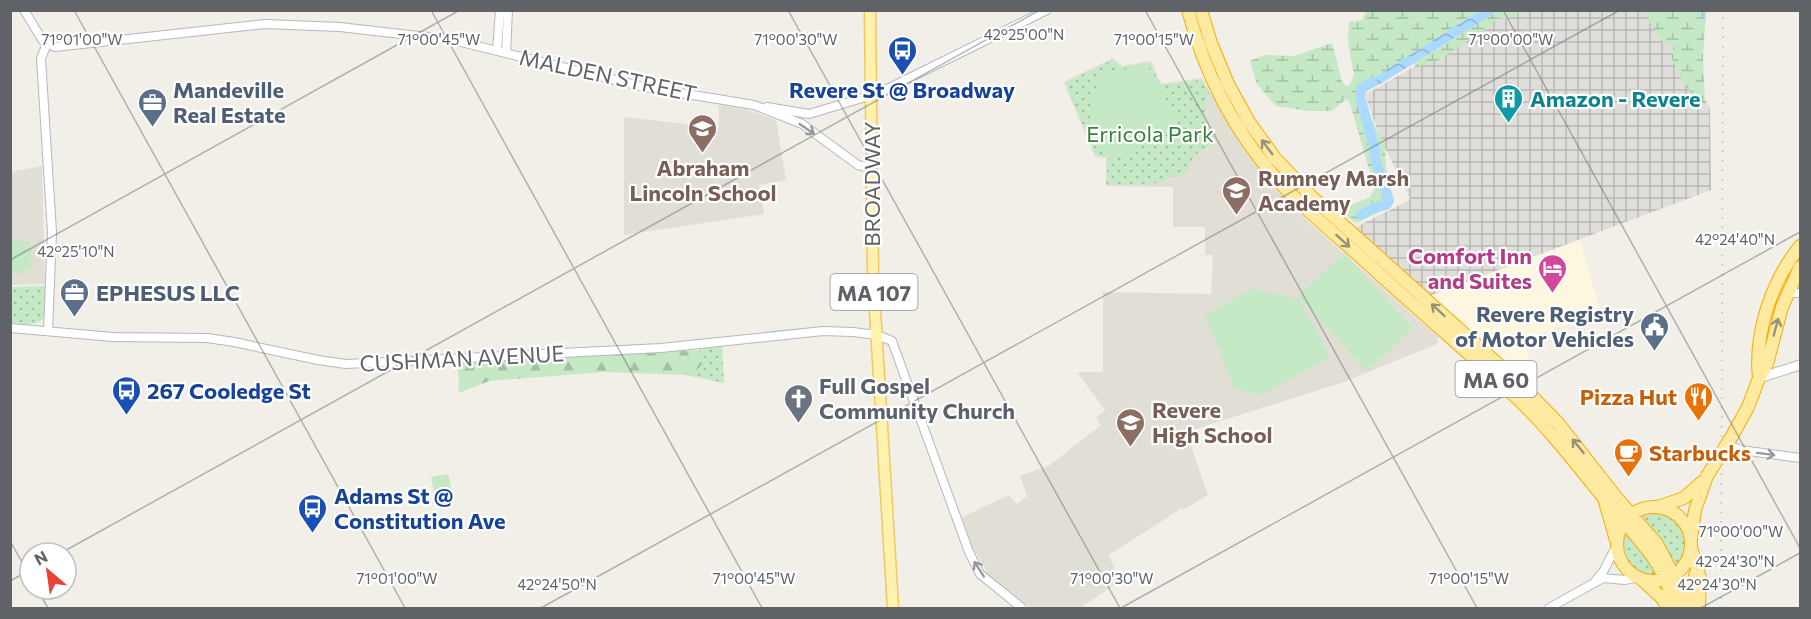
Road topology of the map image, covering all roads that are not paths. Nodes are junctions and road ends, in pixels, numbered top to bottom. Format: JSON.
{"nodes":[{"id":1,"x":24,"y":10,"type":"edge"},
{"id":2,"x":500,"y":10,"type":"edge"},
{"id":3,"x":508,"y":10,"type":"edge"},
{"id":4,"x":870,"y":10,"type":"edge"},
{"id":5,"x":1047,"y":10,"type":"edge"},
{"id":6,"x":1188,"y":10,"type":"edge"},
{"id":7,"x":1201,"y":10,"type":"edge"},
{"id":8,"x":47,"y":44,"type":"junction"},
{"id":9,"x":497,"y":51,"type":"junction"},
{"id":10,"x":506,"y":53,"type":"junction"},
{"id":11,"x":871,"y":96,"type":"junction"},
{"id":12,"x":754,"y":105,"type":"junction"},
{"id":13,"x":872,"y":168,"type":"junction"},
{"id":14,"x":1800,"y":246,"type":"edge"},
{"id":15,"x":1800,"y":267,"type":"edge"},
{"id":16,"x":1794,"y":293,"type":"edge"},
{"id":17,"x":10,"y":328,"type":"edge"},
{"id":18,"x":48,"y":332,"type":"junction"},
{"id":19,"x":876,"y":335,"type":"junction"},
{"id":20,"x":1800,"y":365,"type":"edge"},
{"id":21,"x":1759,"y":378,"type":"junction"},
{"id":22,"x":1730,"y":442,"type":"junction"},
{"id":23,"x":1800,"y":458,"type":"edge"},
{"id":24,"x":1707,"y":476,"type":"junction"},
{"id":25,"x":1606,"y":493,"type":"junction"},
{"id":26,"x":1656,"y":507,"type":"junction"},
{"id":27,"x":1628,"y":518,"type":"junction"},
{"id":28,"x":1617,"y":544,"type":"junction"},
{"id":29,"x":1690,"y":545,"type":"junction"},
{"id":30,"x":1697,"y":567,"type":"junction"},
{"id":31,"x":1639,"y":577,"type":"junction"},
{"id":32,"x":1669,"y":577,"type":"junction"},
{"id":33,"x":1593,"y":583,"type":"junction"},
{"id":34,"x":893,"y":609,"type":"edge"},
{"id":35,"x":1022,"y":609,"type":"edge"},
{"id":36,"x":1549,"y":609,"type":"edge"},
{"id":37,"x":1668,"y":609,"type":"edge"},
{"id":38,"x":1673,"y":609,"type":"edge"},
{"id":39,"x":1685,"y":609,"type":"edge"},
{"id":40,"x":1699,"y":609,"type":"edge"}],
"edges":[{"from":1,"to":8,"type":"street"},
{"from":2,"to":9,"type":"street"},
{"from":3,"to":10,"type":"street"},
{"from":4,"to":11,"type":"main road","name":"BROADWAY","number":"MA 107"},
{"from":5,"to":11,"type":"street"},
{"from":6,"to":25,"type":"highway","number":"MA 60","one_way":true},
{"from":25,"to":7,"type":"highway","number":"MA 60","one_way":true},
{"from":8,"to":9,"type":"street","name":"MALDEN STREET"},
{"from":8,"to":18,"type":"street"},
{"from":9,"to":10,"type":"street","name":"MALDEN STREET"},
{"from":10,"to":12,"type":"street","name":"MALDEN STREET"},
{"from":11,"to":12,"type":"street"},
{"from":11,"to":13,"type":"main road","name":"BROADWAY","number":"MA 107"},
{"from":12,"to":13,"type":"street","name":"MALDEN STREET","one_way":true},
{"from":13,"to":19,"type":"main road","name":"BROADWAY","number":"MA 107"},
{"from":14,"to":21,"type":"highway"},
{"from":15,"to":16,"type":"highway"},
{"from":21,"to":16,"type":"highway","one_way":true},
{"from":17,"to":18,"type":"street","name":"CUSHMAN AVENUE"},
{"from":18,"to":19,"type":"street","name":"CUSHMAN AVENUE"},
{"from":19,"to":34,"type":"main road","name":"BROADWAY","number":"MA 107"},
{"from":35,"to":19,"type":"street","one_way":true},
{"from":20,"to":21,"type":"main road"},
{"from":21,"to":22,"type":"highway"},
{"from":22,"to":23,"type":"street","one_way":true},
{"from":22,"to":24,"type":"highway","bridge":true},
{"from":24,"to":26,"type":"highway"},
{"from":24,"to":29,"type":"highway"},
{"from":25,"to":26,"type":"highway"},
{"from":25,"to":27,"type":"highway","number":"MA 60"},
{"from":25,"to":28,"type":"highway"},
{"from":26,"to":27,"type":"highway"},
{"from":26,"to":29,"type":"highway"},
{"from":27,"to":28,"type":"highway"},
{"from":27,"to":32,"type":"highway","number":"MA 60"},
{"from":28,"to":31,"type":"highway"},
{"from":28,"to":33,"type":"street"},
{"from":29,"to":30,"type":"highway"},
{"from":29,"to":32,"type":"highway"},
{"from":30,"to":39,"type":"highway"},
{"from":30,"to":40,"type":"highway"},
{"from":31,"to":32,"type":"highway"},
{"from":31,"to":33,"type":"street"},
{"from":31,"to":37,"type":"highway"},
{"from":32,"to":38,"type":"highway","number":"MA 60"},
{"from":32,"to":39,"type":"highway","number":"MA 60"},
{"from":33,"to":36,"type":"street"}]}
